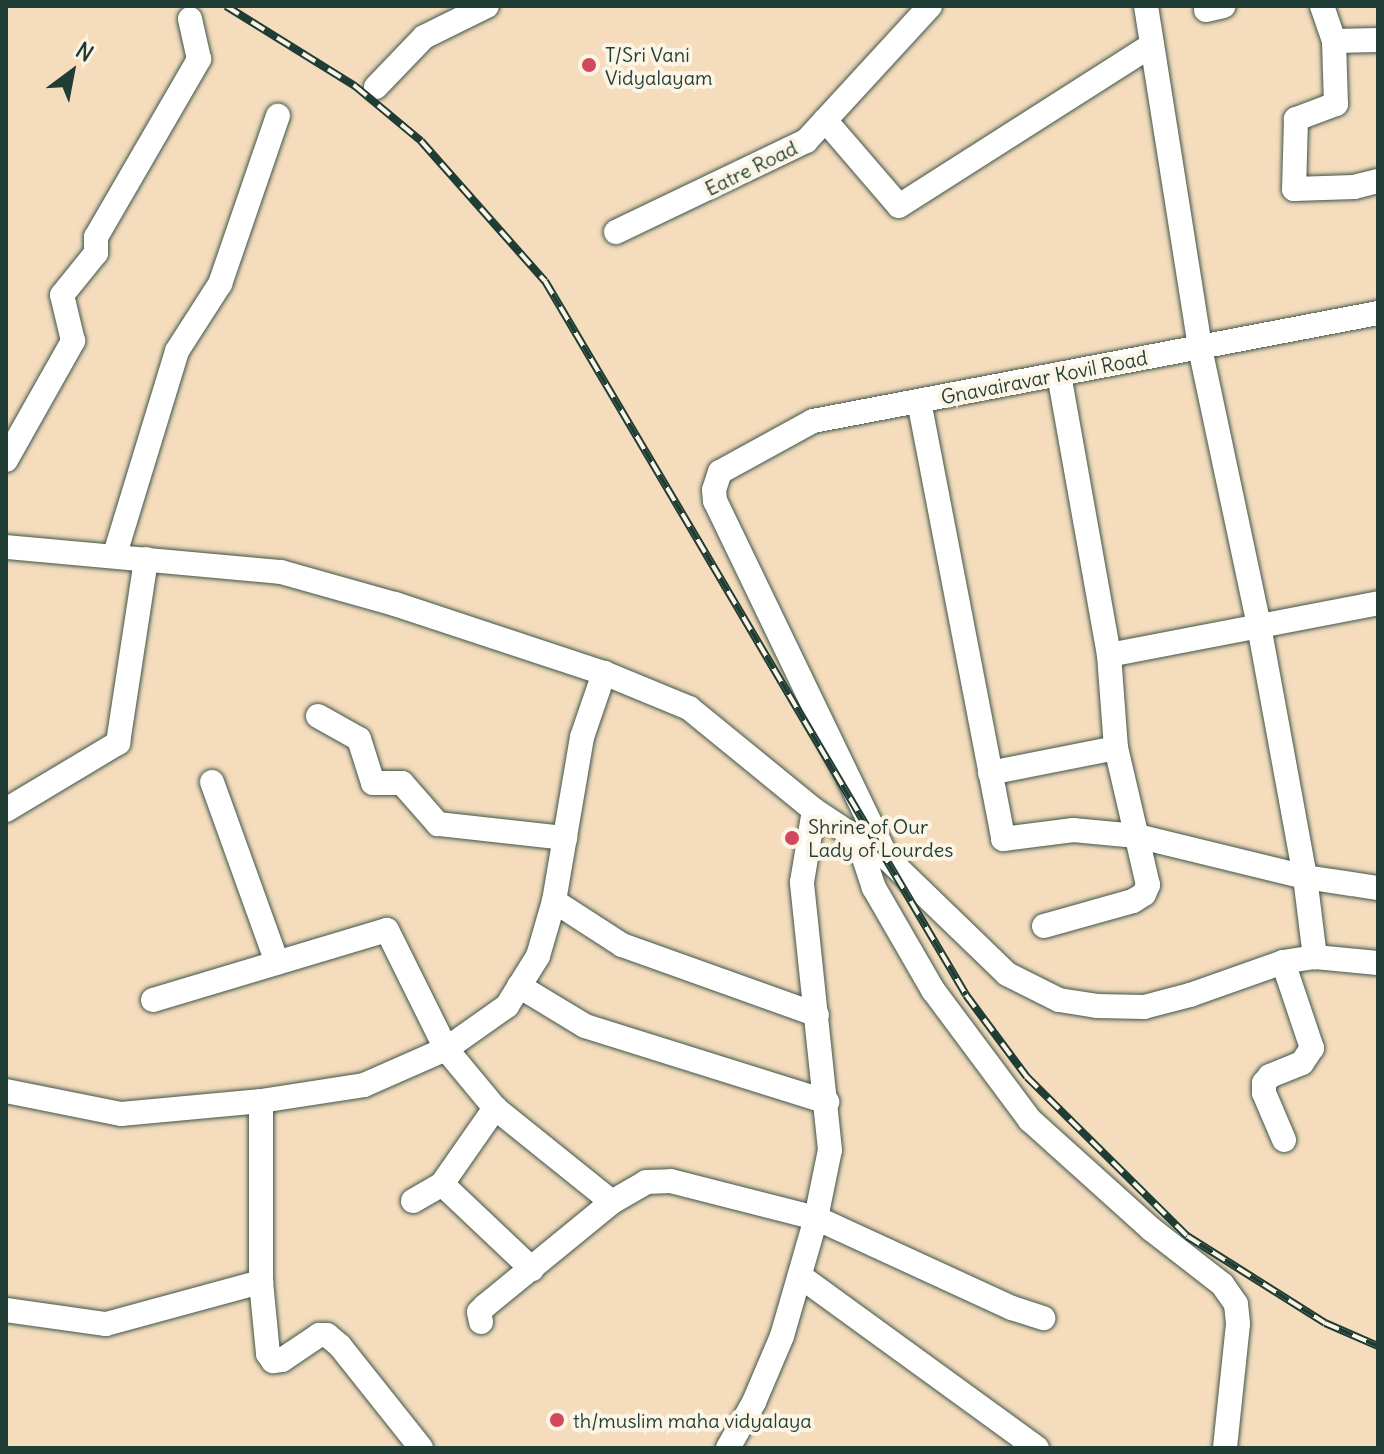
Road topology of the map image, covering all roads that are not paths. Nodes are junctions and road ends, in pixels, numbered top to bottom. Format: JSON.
{"nodes":[{"id":1,"x":487,"y":6,"type":"edge"},
{"id":2,"x":930,"y":6,"type":"edge"},
{"id":3,"x":1146,"y":6,"type":"edge"},
{"id":4,"x":1322,"y":6,"type":"edge"},
{"id":5,"x":190,"y":19,"type":"dead end"},
{"id":6,"x":1378,"y":40,"type":"edge"},
{"id":7,"x":1334,"y":41,"type":"junction"},
{"id":8,"x":1152,"y":45,"type":"junction"},
{"id":9,"x":376,"y":87,"type":"dead end"},
{"id":10,"x":278,"y":116,"type":"dead end"},
{"id":11,"x":825,"y":120,"type":"junction"},
{"id":12,"x":1378,"y":181,"type":"edge"},
{"id":13,"x":616,"y":232,"type":"dead end"},
{"id":14,"x":1378,"y":313,"type":"edge"},
{"id":15,"x":1200,"y":348,"type":"junction"},
{"id":16,"x":1059,"y":374,"type":"junction"},
{"id":17,"x":919,"y":401,"type":"junction"},
{"id":18,"x":6,"y":460,"type":"edge"},
{"id":19,"x":6,"y":547,"type":"edge"},
{"id":20,"x":115,"y":554,"type":"junction"},
{"id":21,"x":146,"y":559,"type":"junction"},
{"id":22,"x":1378,"y":603,"type":"edge"},
{"id":23,"x":1259,"y":626,"type":"junction"},
{"id":24,"x":1109,"y":655,"type":"junction"},
{"id":25,"x":604,"y":673,"type":"junction"},
{"id":26,"x":318,"y":716,"type":"dead end"},
{"id":27,"x":1116,"y":748,"type":"junction"},
{"id":28,"x":990,"y":773,"type":"junction"},
{"id":29,"x":212,"y":782,"type":"dead end"},
{"id":30,"x":6,"y":810,"type":"edge"},
{"id":31,"x":814,"y":810,"type":"junction"},
{"id":32,"x":1137,"y":836,"type":"junction"},
{"id":33,"x":857,"y":837,"type":"junction"},
{"id":34,"x":565,"y":838,"type":"junction"},
{"id":35,"x":888,"y":859,"type":"junction"},
{"id":36,"x":1305,"y":877,"type":"junction"},
{"id":37,"x":1378,"y":888,"type":"edge"},
{"id":38,"x":554,"y":901,"type":"junction"},
{"id":39,"x":1044,"y":926,"type":"dead end"},
{"id":40,"x":1315,"y":957,"type":"junction"},
{"id":41,"x":1283,"y":962,"type":"junction"},
{"id":42,"x":277,"y":963,"type":"junction"},
{"id":43,"x":1378,"y":963,"type":"edge"},
{"id":44,"x":519,"y":986,"type":"junction"},
{"id":45,"x":153,"y":1000,"type":"dead end"},
{"id":46,"x":817,"y":1015,"type":"junction"},
{"id":47,"x":446,"y":1049,"type":"junction"},
{"id":48,"x":6,"y":1091,"type":"edge"},
{"id":49,"x":261,"y":1101,"type":"junction"},
{"id":50,"x":827,"y":1102,"type":"junction"},
{"id":51,"x":495,"y":1108,"type":"junction"},
{"id":52,"x":1284,"y":1140,"type":"dead end"},
{"id":53,"x":442,"y":1184,"type":"junction"},
{"id":54,"x":413,"y":1201,"type":"dead end"},
{"id":55,"x":612,"y":1202,"type":"junction"},
{"id":56,"x":816,"y":1218,"type":"junction"},
{"id":57,"x":532,"y":1269,"type":"junction"},
{"id":58,"x":800,"y":1276,"type":"junction"},
{"id":59,"x":261,"y":1282,"type":"junction"},
{"id":60,"x":6,"y":1310,"type":"edge"},
{"id":61,"x":1043,"y":1318,"type":"dead end"},
{"id":62,"x":481,"y":1322,"type":"dead end"},
{"id":63,"x":421,"y":1448,"type":"edge"},
{"id":64,"x":728,"y":1448,"type":"edge"},
{"id":65,"x":1037,"y":1448,"type":"edge"},
{"id":66,"x":1225,"y":1448,"type":"edge"}],
"edges":[{"from":1,"to":9,"type":"street"},
{"from":2,"to":11,"type":"street","name":"Eatre Road"},
{"from":3,"to":8,"type":"street"},
{"from":4,"to":7,"type":"street"},
{"from":5,"to":18,"type":"street"},
{"from":6,"to":7,"type":"street"},
{"from":7,"to":12,"type":"street"},
{"from":8,"to":11,"type":"street"},
{"from":8,"to":15,"type":"street"},
{"from":10,"to":20,"type":"street"},
{"from":11,"to":13,"type":"street","name":"Eatre Road"},
{"from":14,"to":15,"type":"street","name":"Gnavairavar Kovil Road"},
{"from":15,"to":16,"type":"street","name":"Gnavairavar Kovil Road"},
{"from":15,"to":23,"type":"street"},
{"from":16,"to":17,"type":"street","name":"Gnavairavar Kovil Road"},
{"from":16,"to":24,"type":"street"},
{"from":17,"to":28,"type":"street"},
{"from":17,"to":35,"type":"street","name":"Gnavairavar Kovil Road"},
{"from":19,"to":20,"type":"street"},
{"from":20,"to":21,"type":"street"},
{"from":21,"to":25,"type":"street"},
{"from":21,"to":30,"type":"street"},
{"from":22,"to":23,"type":"street"},
{"from":23,"to":24,"type":"street"},
{"from":23,"to":36,"type":"street"},
{"from":24,"to":27,"type":"street"},
{"from":25,"to":31,"type":"street"},
{"from":25,"to":34,"type":"street"},
{"from":26,"to":34,"type":"street"},
{"from":27,"to":28,"type":"street"},
{"from":27,"to":32,"type":"street"},
{"from":28,"to":32,"type":"street"},
{"from":29,"to":42,"type":"street"},
{"from":31,"to":33,"type":"street"},
{"from":31,"to":46,"type":"street"},
{"from":32,"to":36,"type":"street"},
{"from":32,"to":39,"type":"street"},
{"from":33,"to":35,"type":"street"},
{"from":33,"to":66,"type":"street"},
{"from":34,"to":38,"type":"street"},
{"from":35,"to":41,"type":"street"},
{"from":36,"to":37,"type":"street"},
{"from":36,"to":40,"type":"street"},
{"from":38,"to":44,"type":"street"},
{"from":38,"to":46,"type":"street"},
{"from":40,"to":41,"type":"street"},
{"from":40,"to":43,"type":"street"},
{"from":41,"to":52,"type":"street"},
{"from":42,"to":45,"type":"street"},
{"from":42,"to":47,"type":"street"},
{"from":44,"to":47,"type":"street"},
{"from":44,"to":50,"type":"street"},
{"from":46,"to":50,"type":"street"},
{"from":47,"to":49,"type":"street"},
{"from":47,"to":51,"type":"street"},
{"from":48,"to":49,"type":"street"},
{"from":49,"to":59,"type":"street"},
{"from":50,"to":56,"type":"street"},
{"from":51,"to":53,"type":"street"},
{"from":51,"to":55,"type":"street"},
{"from":53,"to":54,"type":"street"},
{"from":53,"to":57,"type":"street"},
{"from":55,"to":56,"type":"street"},
{"from":55,"to":57,"type":"street"},
{"from":56,"to":58,"type":"street"},
{"from":56,"to":61,"type":"street"},
{"from":57,"to":62,"type":"street"},
{"from":58,"to":64,"type":"street"},
{"from":58,"to":65,"type":"street"},
{"from":59,"to":60,"type":"street"},
{"from":59,"to":63,"type":"street"}]}
